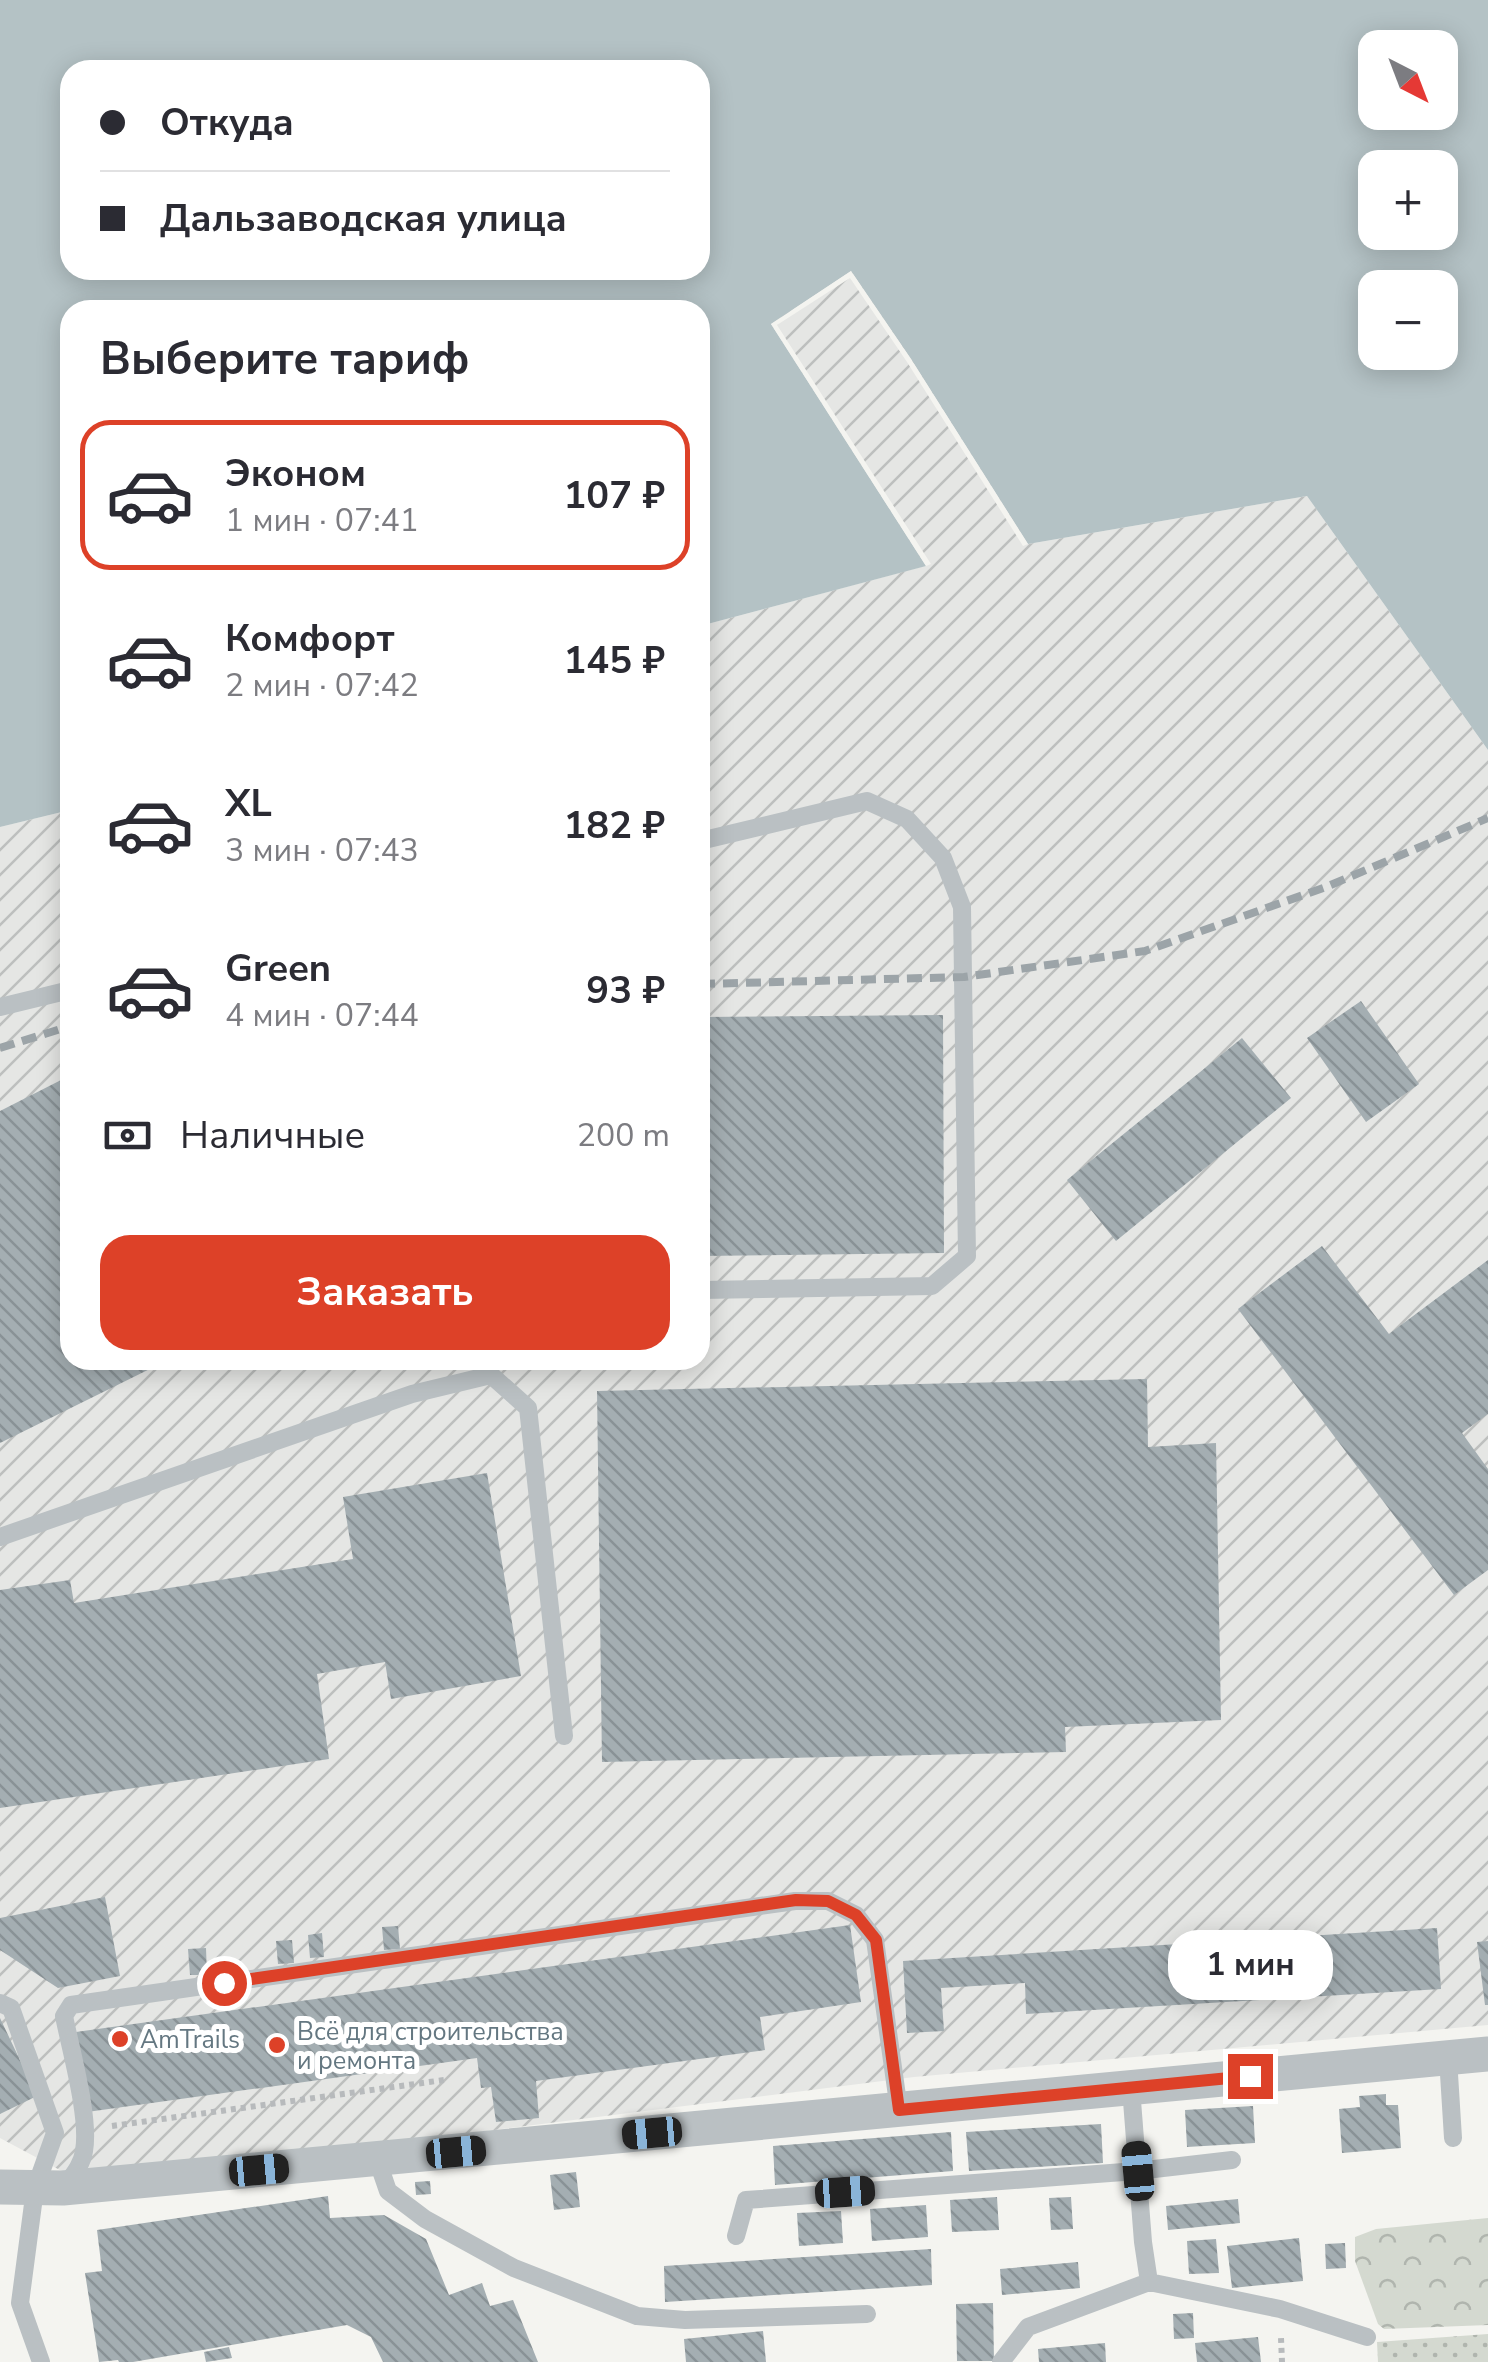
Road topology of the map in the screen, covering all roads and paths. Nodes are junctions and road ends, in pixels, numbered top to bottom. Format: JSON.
{"nodes":[{"id":1,"x":710,"y":839,"type":"edge"},
{"id":2,"x":60,"y":992,"type":"edge"},
{"id":3,"x":0,"y":1007,"type":"edge"},
{"id":4,"x":710,"y":1290,"type":"edge"},
{"id":5,"x":0,"y":1537,"type":"edge"},
{"id":6,"x":564,"y":1736,"type":"dead end"},
{"id":7,"x":0,"y":2004,"type":"edge"},
{"id":8,"x":1488,"y":2054,"type":"edge"},
{"id":9,"x":1448,"y":2058,"type":"junction"},
{"id":10,"x":444,"y":2080,"type":"dead end"},
{"id":11,"x":1131,"y":2088,"type":"junction"},
{"id":12,"x":899,"y":2110,"type":"junction"},
{"id":13,"x":86,"y":2130,"type":"junction"},
{"id":14,"x":1454,"y":2138,"type":"dead end"},
{"id":15,"x":377,"y":2159,"type":"junction"},
{"id":16,"x":1232,"y":2160,"type":"dead end"},
{"id":17,"x":1138,"y":2171,"type":"junction"},
{"id":18,"x":47,"y":2181,"type":"junction"},
{"id":19,"x":0,"y":2187,"type":"edge"},
{"id":20,"x":736,"y":2236,"type":"dead end"},
{"id":21,"x":1149,"y":2282,"type":"junction"},
{"id":22,"x":867,"y":2314,"type":"dead end"},
{"id":23,"x":1367,"y":2338,"type":"dead end"},
{"id":24,"x":41,"y":2362,"type":"edge"},
{"id":25,"x":1002,"y":2362,"type":"edge"}],
"edges":[{"from":1,"to":4,"type":"lane"},
{"from":2,"to":3,"type":"lane"},
{"from":5,"to":6,"type":"lane"},
{"from":7,"to":18,"type":"lane"},
{"from":8,"to":9,"type":"street"},
{"from":9,"to":11,"type":"street"},
{"from":9,"to":14,"type":"lane"},
{"from":10,"to":13,"type":"path"},
{"from":11,"to":12,"type":"street"},
{"from":11,"to":17,"type":"lane"},
{"from":12,"to":13,"type":"lane"},
{"from":12,"to":15,"type":"street"},
{"from":13,"to":18,"type":"lane"},
{"from":15,"to":18,"type":"street"},
{"from":15,"to":22,"type":"lane"},
{"from":16,"to":17,"type":"lane"},
{"from":17,"to":20,"type":"lane"},
{"from":17,"to":21,"type":"lane"},
{"from":18,"to":19,"type":"street"},
{"from":18,"to":24,"type":"lane"},
{"from":21,"to":23,"type":"lane"},
{"from":21,"to":25,"type":"lane"}]}
